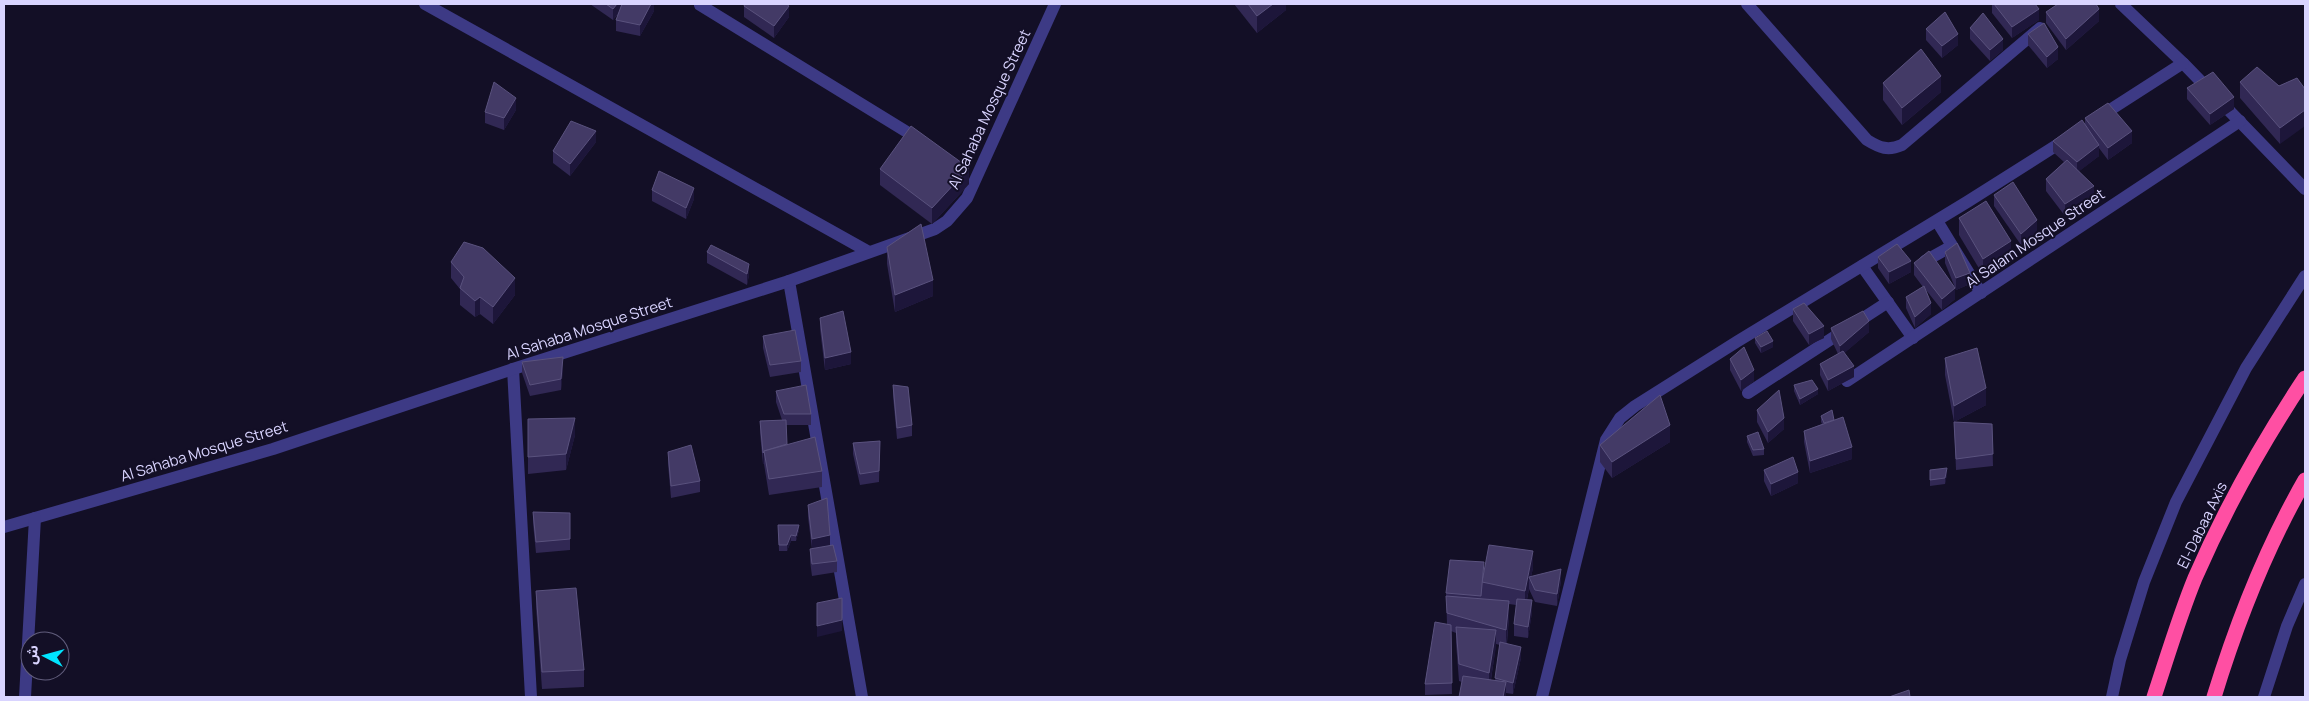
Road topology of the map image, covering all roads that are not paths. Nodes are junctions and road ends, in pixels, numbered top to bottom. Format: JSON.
{"nodes":[{"id":1,"x":426,"y":4,"type":"edge"},
{"id":2,"x":1055,"y":4,"type":"edge"},
{"id":3,"x":1747,"y":4,"type":"edge"},
{"id":4,"x":2121,"y":4,"type":"edge"},
{"id":5,"x":700,"y":5,"type":"edge"},
{"id":6,"x":2052,"y":18,"type":"edge"},
{"id":7,"x":2183,"y":63,"type":"junction"},
{"id":8,"x":2240,"y":121,"type":"junction"},
{"id":9,"x":2092,"y":122,"type":"edge"},
{"id":10,"x":2075,"y":133,"type":"edge"},
{"id":11,"x":927,"y":144,"type":"edge"},
{"id":12,"x":2305,"y":189,"type":"edge"},
{"id":13,"x":1937,"y":221,"type":"junction"},
{"id":14,"x":1952,"y":246,"type":"junction"},
{"id":15,"x":869,"y":252,"type":"junction"},
{"id":16,"x":1925,"y":261,"type":"edge"},
{"id":17,"x":1862,"y":266,"type":"junction"},
{"id":18,"x":2305,"y":276,"type":"edge"},
{"id":19,"x":789,"y":281,"type":"junction"},
{"id":20,"x":1981,"y":293,"type":"junction"},
{"id":21,"x":1888,"y":302,"type":"junction"},
{"id":22,"x":1913,"y":338,"type":"junction"},
{"id":23,"x":512,"y":369,"type":"junction"},
{"id":24,"x":2305,"y":378,"type":"edge"},
{"id":25,"x":1847,"y":381,"type":"dead end"},
{"id":26,"x":1748,"y":393,"type":"dead end"},
{"id":27,"x":2305,"y":480,"type":"edge"},
{"id":28,"x":35,"y":518,"type":"junction"},
{"id":29,"x":4,"y":527,"type":"edge"},
{"id":30,"x":2305,"y":584,"type":"edge"},
{"id":31,"x":25,"y":697,"type":"edge"},
{"id":32,"x":531,"y":697,"type":"edge"},
{"id":33,"x":862,"y":697,"type":"edge"},
{"id":34,"x":1542,"y":697,"type":"edge"},
{"id":35,"x":2112,"y":697,"type":"edge"},
{"id":36,"x":2154,"y":697,"type":"edge"},
{"id":37,"x":2214,"y":697,"type":"edge"},
{"id":38,"x":2264,"y":697,"type":"edge"}],
"edges":[{"from":1,"to":15,"type":"street"},
{"from":2,"to":15,"type":"street","name":"Al Sahaba Mosque Street"},
{"from":3,"to":6,"type":"street"},
{"from":4,"to":7,"type":"street"},
{"from":5,"to":11,"type":"street"},
{"from":7,"to":8,"type":"street"},
{"from":7,"to":9,"type":"street"},
{"from":8,"to":12,"type":"street"},
{"from":8,"to":20,"type":"street","name":"Al Salam Mosque Street"},
{"from":10,"to":13,"type":"street"},
{"from":13,"to":14,"type":"street"},
{"from":13,"to":17,"type":"street"},
{"from":14,"to":16,"type":"street"},
{"from":14,"to":20,"type":"street"},
{"from":15,"to":19,"type":"street","name":"Al Sahaba Mosque Street"},
{"from":17,"to":21,"type":"street"},
{"from":17,"to":34,"type":"street"},
{"from":18,"to":35,"type":"street"},
{"from":19,"to":23,"type":"street","name":"Al Sahaba Mosque Street"},
{"from":19,"to":33,"type":"street"},
{"from":20,"to":22,"type":"street","name":"Al Salam Mosque Street"},
{"from":21,"to":22,"type":"street"},
{"from":21,"to":26,"type":"street"},
{"from":22,"to":25,"type":"street","name":"Al Salam Mosque Street"},
{"from":23,"to":28,"type":"street","name":"Al Sahaba Mosque Street"},
{"from":23,"to":32,"type":"street"},
{"from":24,"to":36,"type":"highway","name":"El-Dabaa Axis"},
{"from":27,"to":37,"type":"highway"},
{"from":28,"to":29,"type":"street","name":"Al Sahaba Mosque Street"},
{"from":28,"to":31,"type":"street"},
{"from":30,"to":38,"type":"street"}]}
